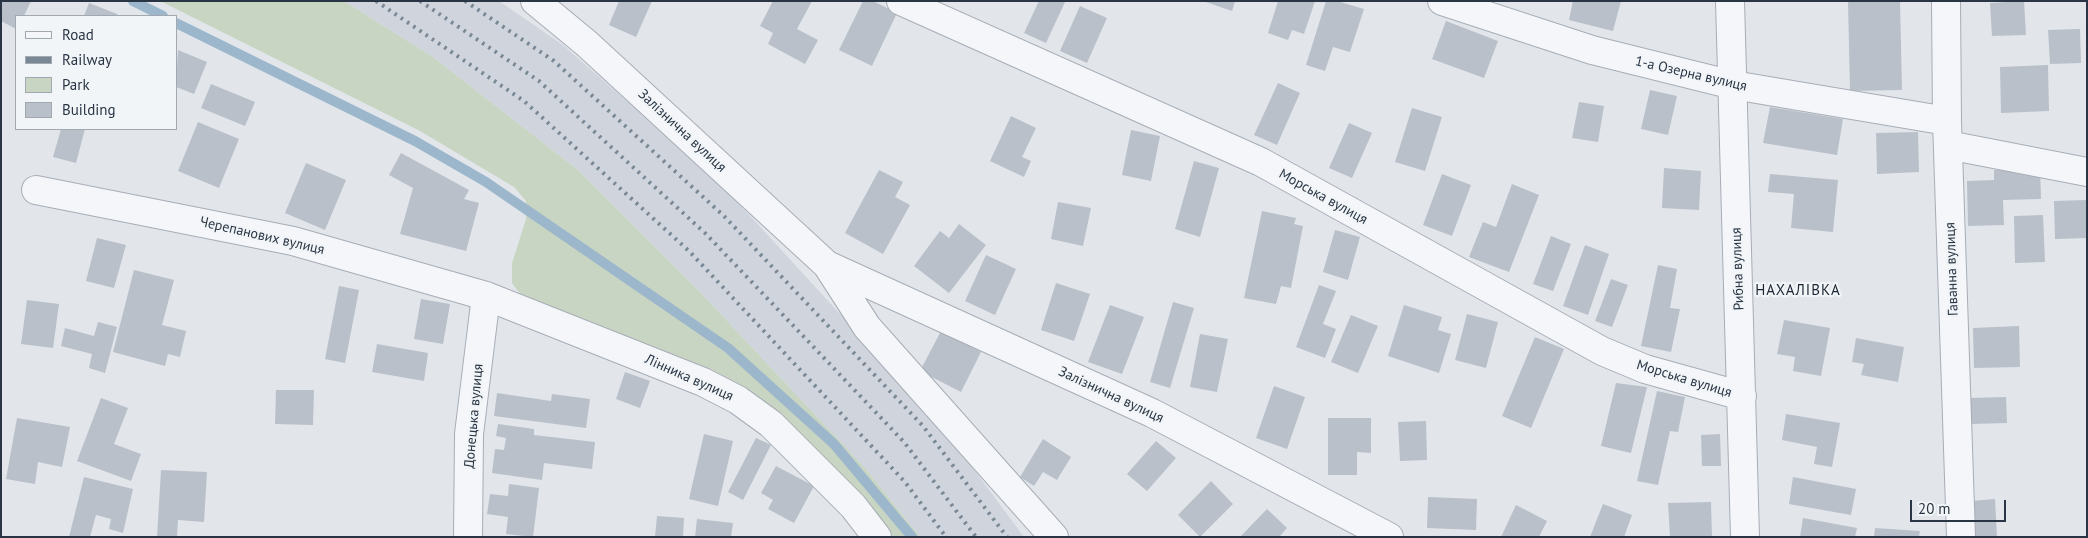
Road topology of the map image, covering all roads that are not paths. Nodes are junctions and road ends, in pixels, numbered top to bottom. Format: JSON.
{"nodes":[{"id":1,"x":535,"y":1,"type":"edge"},
{"id":2,"x":901,"y":1,"type":"edge"},
{"id":3,"x":1442,"y":1,"type":"edge"},
{"id":4,"x":1730,"y":1,"type":"edge"},
{"id":5,"x":1946,"y":1,"type":"edge"},
{"id":6,"x":1733,"y":85,"type":"junction"},
{"id":7,"x":1947,"y":133,"type":"junction"},
{"id":8,"x":2087,"y":172,"type":"edge"},
{"id":9,"x":36,"y":190,"type":"dead end"},
{"id":10,"x":827,"y":265,"type":"junction"},
{"id":11,"x":486,"y":296,"type":"junction"},
{"id":12,"x":1742,"y":396,"type":"junction"},
{"id":13,"x":468,"y":537,"type":"edge"},
{"id":14,"x":877,"y":537,"type":"edge"},
{"id":15,"x":1054,"y":537,"type":"edge"},
{"id":16,"x":1389,"y":537,"type":"edge"},
{"id":17,"x":1745,"y":537,"type":"edge"},
{"id":18,"x":1961,"y":537,"type":"edge"}],
"edges":[{"from":1,"to":10,"type":"street","name":"Залізнична вулиця"},
{"from":2,"to":12,"type":"street","name":"Морська вулиця"},
{"from":3,"to":6,"type":"street","name":"1-а Озерна вулиця"},
{"from":4,"to":6,"type":"street","name":"Рибна вулиця"},
{"from":5,"to":7,"type":"street","name":"Гаванна вулиця"},
{"from":6,"to":7,"type":"street","name":"1-а Озерна вулиця"},
{"from":6,"to":12,"type":"street","name":"Рибна вулиця"},
{"from":7,"to":8,"type":"street","name":"1-а Озерна вулиця"},
{"from":7,"to":18,"type":"street","name":"Гаванна вулиця"},
{"from":9,"to":11,"type":"street","name":"Черепанових вулиця"},
{"from":10,"to":15,"type":"street","name":"Залізнична вулиця"},
{"from":10,"to":16,"type":"street","name":"Залізнична вулиця"},
{"from":11,"to":13,"type":"street","name":"Донецька вулиця"},
{"from":11,"to":14,"type":"street","name":"Лінника вулиця"},
{"from":12,"to":17,"type":"street","name":"Рибна вулиця"}]}
